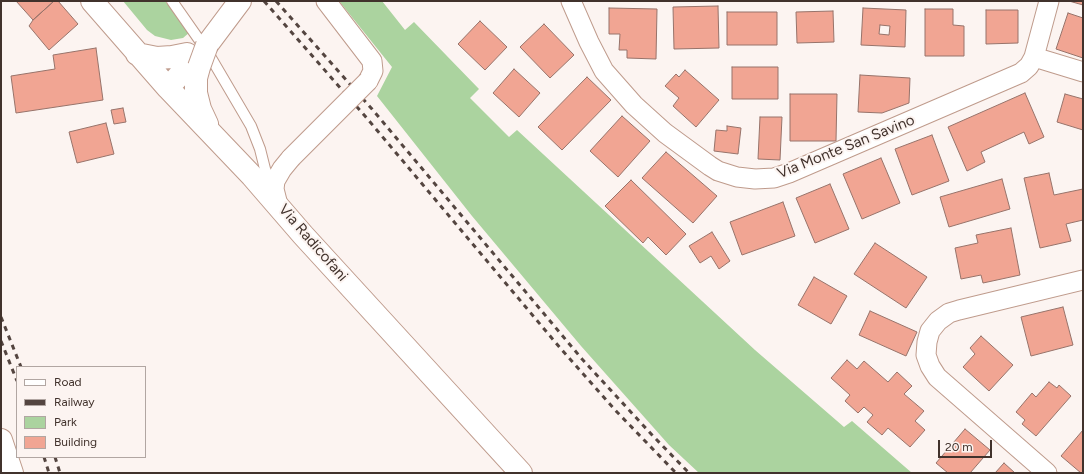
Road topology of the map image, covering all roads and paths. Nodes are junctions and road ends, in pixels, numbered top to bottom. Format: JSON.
{"nodes":[{"id":1,"x":92,"y":1,"type":"edge"},
{"id":2,"x":172,"y":1,"type":"edge"},
{"id":3,"x":240,"y":1,"type":"edge"},
{"id":4,"x":326,"y":1,"type":"edge"},
{"id":5,"x":571,"y":1,"type":"edge"},
{"id":6,"x":1049,"y":1,"type":"edge"},
{"id":7,"x":137,"y":54,"type":"junction"},
{"id":8,"x":197,"y":56,"type":"junction"},
{"id":9,"x":1034,"y":57,"type":"junction"},
{"id":10,"x":1083,"y":72,"type":"edge"},
{"id":11,"x":168,"y":88,"type":"junction"},
{"id":12,"x":212,"y":134,"type":"junction"},
{"id":13,"x":276,"y":197,"type":"junction"},
{"id":14,"x":1083,"y":280,"type":"edge"},
{"id":15,"x":1,"y":440,"type":"edge"},
{"id":16,"x":12,"y":473,"type":"edge"},
{"id":17,"x":521,"y":473,"type":"edge"},
{"id":18,"x":1047,"y":473,"type":"edge"}],
"edges":[{"from":1,"to":7,"type":"street"},
{"from":2,"to":13,"type":"lane"},
{"from":3,"to":8,"type":"street"},
{"from":4,"to":13,"type":"street","name":"Via Radicofani","bridge":true},
{"from":5,"to":9,"type":"street","name":"Via Monte San Savino"},
{"from":6,"to":9,"type":"street","name":"Via Monte San Savino"},
{"from":7,"to":8,"type":"street"},
{"from":7,"to":11,"type":"street"},
{"from":8,"to":11,"type":"street"},
{"from":8,"to":12,"type":"street"},
{"from":9,"to":10,"type":"street"},
{"from":11,"to":12,"type":"street"},
{"from":12,"to":13,"type":"street"},
{"from":13,"to":17,"type":"street","name":"Via Radicofani"},
{"from":14,"to":18,"type":"street"},
{"from":15,"to":16,"type":"street"}]}
